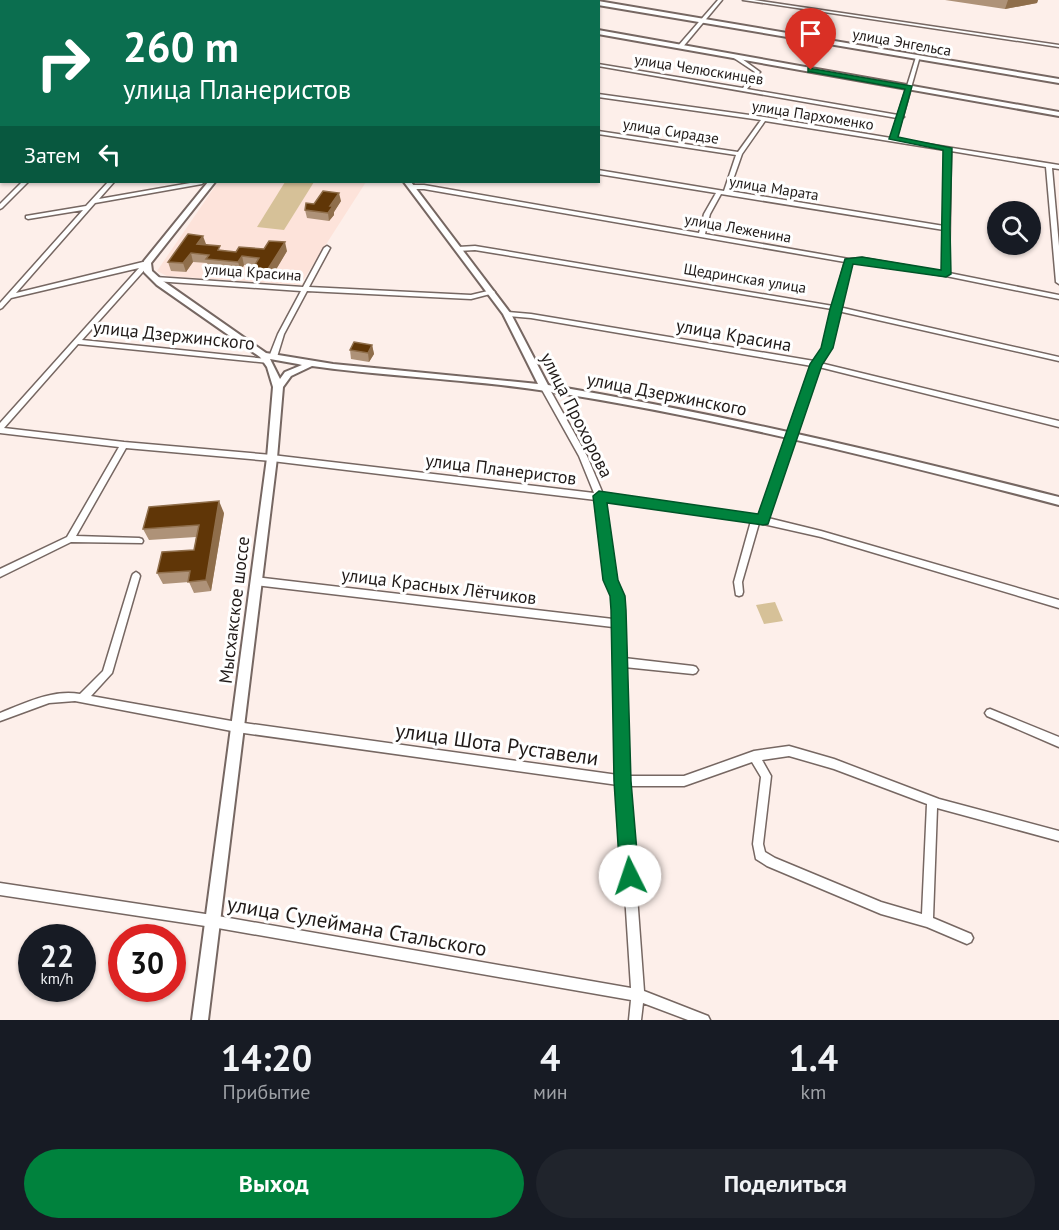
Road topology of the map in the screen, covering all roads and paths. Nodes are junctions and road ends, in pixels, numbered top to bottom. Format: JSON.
{"nodes":[{"id":1,"x":720,"y":0,"type":"edge"},
{"id":2,"x":745,"y":0,"type":"edge"},
{"id":3,"x":600,"y":3,"type":"edge"},
{"id":4,"x":703,"y":21,"type":"junction"},
{"id":5,"x":600,"y":32,"type":"edge"},
{"id":6,"x":680,"y":46,"type":"junction"},
{"id":7,"x":1059,"y":46,"type":"edge"},
{"id":8,"x":736,"y":57,"type":"junction"},
{"id":9,"x":918,"y":57,"type":"junction"},
{"id":10,"x":600,"y":65,"type":"edge"},
{"id":11,"x":1059,"y":81,"type":"edge"},
{"id":12,"x":909,"y":88,"type":"junction"},
{"id":13,"x":745,"y":89,"type":"junction"},
{"id":14,"x":600,"y":95,"type":"edge"},
{"id":15,"x":1059,"y":114,"type":"edge"},
{"id":16,"x":901,"y":117,"type":"junction"},
{"id":17,"x":764,"y":119,"type":"junction"},
{"id":18,"x":600,"y":132,"type":"edge"},
{"id":19,"x":893,"y":139,"type":"junction"},
{"id":20,"x":948,"y":148,"type":"junction"},
{"id":21,"x":739,"y":154,"type":"junction"},
{"id":22,"x":1049,"y":165,"type":"junction"},
{"id":23,"x":1059,"y":167,"type":"edge"},
{"id":24,"x":600,"y":171,"type":"edge"},
{"id":25,"x":24,"y":183,"type":"edge"},
{"id":26,"x":110,"y":183,"type":"edge"},
{"id":27,"x":197,"y":183,"type":"edge"},
{"id":28,"x":210,"y":183,"type":"edge"},
{"id":29,"x":411,"y":184,"type":"edge"},
{"id":30,"x":723,"y":192,"type":"junction"},
{"id":31,"x":93,"y":202,"type":"junction"},
{"id":32,"x":0,"y":207,"type":"edge"},
{"id":33,"x":86,"y":208,"type":"junction"},
{"id":34,"x":28,"y":217,"type":"dead end"},
{"id":35,"x":945,"y":228,"type":"junction"},
{"id":36,"x":702,"y":235,"type":"junction"},
{"id":37,"x":327,"y":248,"type":"dead end"},
{"id":38,"x":458,"y":249,"type":"junction"},
{"id":39,"x":849,"y":261,"type":"junction"},
{"id":40,"x":147,"y":265,"type":"junction"},
{"id":41,"x":128,"y":268,"type":"junction"},
{"id":42,"x":946,"y":274,"type":"junction"},
{"id":43,"x":136,"y":277,"type":"junction"},
{"id":44,"x":155,"y":279,"type":"junction"},
{"id":45,"x":1059,"y":282,"type":"edge"},
{"id":46,"x":306,"y":289,"type":"junction"},
{"id":47,"x":492,"y":292,"type":"junction"},
{"id":48,"x":9,"y":297,"type":"junction"},
{"id":49,"x":1059,"y":297,"type":"edge"},
{"id":50,"x":0,"y":306,"type":"edge"},
{"id":51,"x":835,"y":309,"type":"junction"},
{"id":52,"x":507,"y":314,"type":"junction"},
{"id":53,"x":77,"y":342,"type":"junction"},
{"id":54,"x":268,"y":358,"type":"junction"},
{"id":55,"x":1059,"y":359,"type":"edge"},
{"id":56,"x":314,"y":364,"type":"junction"},
{"id":57,"x":816,"y":364,"type":"junction"},
{"id":58,"x":533,"y":365,"type":"junction"},
{"id":59,"x":510,"y":384,"type":"junction"},
{"id":60,"x":278,"y":387,"type":"junction"},
{"id":61,"x":545,"y":388,"type":"junction"},
{"id":62,"x":1059,"y":424,"type":"edge"},
{"id":63,"x":0,"y":429,"type":"edge"},
{"id":64,"x":792,"y":434,"type":"junction"},
{"id":65,"x":124,"y":445,"type":"junction"},
{"id":66,"x":272,"y":458,"type":"junction"},
{"id":67,"x":599,"y":496,"type":"junction"},
{"id":68,"x":1059,"y":501,"type":"edge"},
{"id":69,"x":760,"y":519,"type":"junction"},
{"id":70,"x":70,"y":539,"type":"junction"},
{"id":71,"x":139,"y":541,"type":"dead end"},
{"id":72,"x":0,"y":573,"type":"edge"},
{"id":73,"x":136,"y":576,"type":"dead end"},
{"id":74,"x":255,"y":581,"type":"junction"},
{"id":75,"x":739,"y":592,"type":"dead end"},
{"id":76,"x":1059,"y":604,"type":"edge"},
{"id":77,"x":620,"y":624,"type":"junction"},
{"id":78,"x":620,"y":662,"type":"junction"},
{"id":79,"x":693,"y":670,"type":"dead end"},
{"id":80,"x":82,"y":698,"type":"junction"},
{"id":81,"x":990,"y":713,"type":"dead end"},
{"id":82,"x":0,"y":717,"type":"edge"},
{"id":83,"x":237,"y":727,"type":"junction"},
{"id":84,"x":1059,"y":742,"type":"edge"},
{"id":85,"x":754,"y":756,"type":"junction"},
{"id":86,"x":623,"y":781,"type":"junction"},
{"id":87,"x":932,"y":801,"type":"junction"},
{"id":88,"x":1059,"y":836,"type":"edge"},
{"id":89,"x":0,"y":889,"type":"edge"},
{"id":90,"x":212,"y":921,"type":"junction"},
{"id":91,"x":927,"y":921,"type":"junction"},
{"id":92,"x":967,"y":938,"type":"dead end"},
{"id":93,"x":638,"y":995,"type":"junction"},
{"id":94,"x":201,"y":1020,"type":"edge"},
{"id":95,"x":635,"y":1020,"type":"edge"},
{"id":96,"x":704,"y":1020,"type":"edge"}],
"edges":[{"from":1,"to":4,"type":"street"},
{"from":2,"to":7,"type":"street"},
{"from":3,"to":4,"type":"street","name":"улица Энгельса"},
{"from":4,"to":6,"type":"street"},
{"from":4,"to":9,"type":"street","name":"улица Энгельса"},
{"from":5,"to":6,"type":"street"},
{"from":6,"to":8,"type":"street"},
{"from":8,"to":12,"type":"street"},
{"from":8,"to":13,"type":"street"},
{"from":9,"to":11,"type":"street","name":"улица Энгельса"},
{"from":9,"to":12,"type":"street"},
{"from":10,"to":13,"type":"street","name":"улица Челюскинцев"},
{"from":12,"to":15,"type":"street"},
{"from":12,"to":16,"type":"street"},
{"from":13,"to":16,"type":"street","name":"улица Челюскинцев"},
{"from":14,"to":17,"type":"street","name":"улица Пархоменко"},
{"from":16,"to":19,"type":"street"},
{"from":17,"to":19,"type":"street","name":"улица Пархоменко"},
{"from":17,"to":21,"type":"street"},
{"from":18,"to":21,"type":"street","name":"улица Сирадзе"},
{"from":19,"to":20,"type":"street","name":"улица Пархоменко"},
{"from":20,"to":22,"type":"street","name":"улица Пархоменко"},
{"from":20,"to":35,"type":"street"},
{"from":21,"to":30,"type":"street"},
{"from":22,"to":23,"type":"street","name":"улица Пархоменко"},
{"from":22,"to":45,"type":"street"},
{"from":24,"to":30,"type":"street","name":"улица Марата"},
{"from":25,"to":32,"type":"street"},
{"from":26,"to":31,"type":"street"},
{"from":27,"to":31,"type":"street"},
{"from":28,"to":40,"type":"street"},
{"from":29,"to":36,"type":"street","name":"улица Леженина"},
{"from":29,"to":38,"type":"street","name":"улица Прохорова"},
{"from":30,"to":35,"type":"street","name":"улица Марата"},
{"from":30,"to":36,"type":"street"},
{"from":31,"to":33,"type":"street"},
{"from":33,"to":34,"type":"street"},
{"from":33,"to":48,"type":"street"},
{"from":35,"to":42,"type":"street"},
{"from":36,"to":39,"type":"street","name":"улица Леженина"},
{"from":37,"to":46,"type":"street"},
{"from":38,"to":47,"type":"street","name":"улица Прохорова"},
{"from":38,"to":51,"type":"street","name":"Щедринская улица"},
{"from":39,"to":42,"type":"street","name":"улица Леженина"},
{"from":39,"to":51,"type":"street"},
{"from":40,"to":41,"type":"street"},
{"from":40,"to":43,"type":"street"},
{"from":40,"to":44,"type":"street"},
{"from":41,"to":43,"type":"street"},
{"from":41,"to":48,"type":"street"},
{"from":42,"to":49,"type":"street","name":"улица Леженина"},
{"from":43,"to":53,"type":"street"},
{"from":44,"to":46,"type":"street","name":"улица Красина"},
{"from":44,"to":54,"type":"street"},
{"from":46,"to":47,"type":"street","name":"улица Красина"},
{"from":46,"to":54,"type":"street"},
{"from":47,"to":52,"type":"street","name":"улица Прохорова"},
{"from":48,"to":50,"type":"street"},
{"from":51,"to":55,"type":"street","name":"Щедринская улица"},
{"from":51,"to":57,"type":"street"},
{"from":52,"to":57,"type":"street","name":"улица Красина"},
{"from":52,"to":58,"type":"street","name":"улица Прохорова"},
{"from":53,"to":54,"type":"street","name":"улица Дзержинского"},
{"from":53,"to":63,"type":"street"},
{"from":54,"to":56,"type":"street","name":"улица Дзержинского"},
{"from":54,"to":60,"type":"street","name":"Мысхакское шоссе"},
{"from":56,"to":59,"type":"street","name":"улица Дзержинского"},
{"from":56,"to":60,"type":"street"},
{"from":57,"to":62,"type":"street","name":"улица Красина"},
{"from":57,"to":64,"type":"street"},
{"from":58,"to":59,"type":"street"},
{"from":58,"to":61,"type":"street","name":"улица Прохорова"},
{"from":59,"to":61,"type":"street","name":"улица Дзержинского"},
{"from":60,"to":66,"type":"street","name":"Мысхакское шоссе"},
{"from":61,"to":64,"type":"street","name":"улица Дзержинского"},
{"from":61,"to":67,"type":"street","name":"улица Прохорова"},
{"from":63,"to":65,"type":"street","name":"улица Планеристов"},
{"from":64,"to":68,"type":"street","name":"улица Дзержинского"},
{"from":64,"to":69,"type":"street"},
{"from":65,"to":66,"type":"street","name":"улица Планеристов"},
{"from":65,"to":70,"type":"street"},
{"from":66,"to":67,"type":"street","name":"улица Планеристов"},
{"from":66,"to":74,"type":"street","name":"Мысхакское шоссе"},
{"from":67,"to":69,"type":"street","name":"улица Планеристов"},
{"from":67,"to":77,"type":"street","name":"улица Прохорова"},
{"from":69,"to":75,"type":"street"},
{"from":69,"to":76,"type":"street","name":"улица Планеристов"},
{"from":70,"to":71,"type":"street"},
{"from":70,"to":72,"type":"street"},
{"from":73,"to":80,"type":"street"},
{"from":74,"to":77,"type":"street","name":"улица Красных Лётчиков"},
{"from":74,"to":83,"type":"street","name":"Мысхакское шоссе"},
{"from":77,"to":78,"type":"street","name":"улица Прохорова"},
{"from":78,"to":79,"type":"street"},
{"from":78,"to":86,"type":"street","name":"улица Прохорова"},
{"from":80,"to":82,"type":"street","name":"улица Шота Руставели"},
{"from":80,"to":83,"type":"street","name":"улица Шота Руставели"},
{"from":81,"to":84,"type":"street"},
{"from":83,"to":86,"type":"street","name":"улица Шота Руставели"},
{"from":83,"to":90,"type":"street","name":"Мысхакское шоссе"},
{"from":85,"to":86,"type":"street","name":"улица Шота Руставели"},
{"from":85,"to":87,"type":"street","name":"улица Шота Руставели"},
{"from":85,"to":91,"type":"street"},
{"from":86,"to":93,"type":"street","name":"улица Прохорова"},
{"from":87,"to":88,"type":"street","name":"улица Шота Руставели"},
{"from":87,"to":91,"type":"street"},
{"from":89,"to":90,"type":"street","name":"улица Сулеймана Стальского"},
{"from":90,"to":93,"type":"street","name":"улица Сулеймана Стальского"},
{"from":90,"to":94,"type":"street","name":"Мысхакское шоссе"},
{"from":91,"to":92,"type":"street"},
{"from":93,"to":95,"type":"street","name":"улица Прохорова"},
{"from":93,"to":96,"type":"street","name":"улица Сулеймана Стальского"}]}
